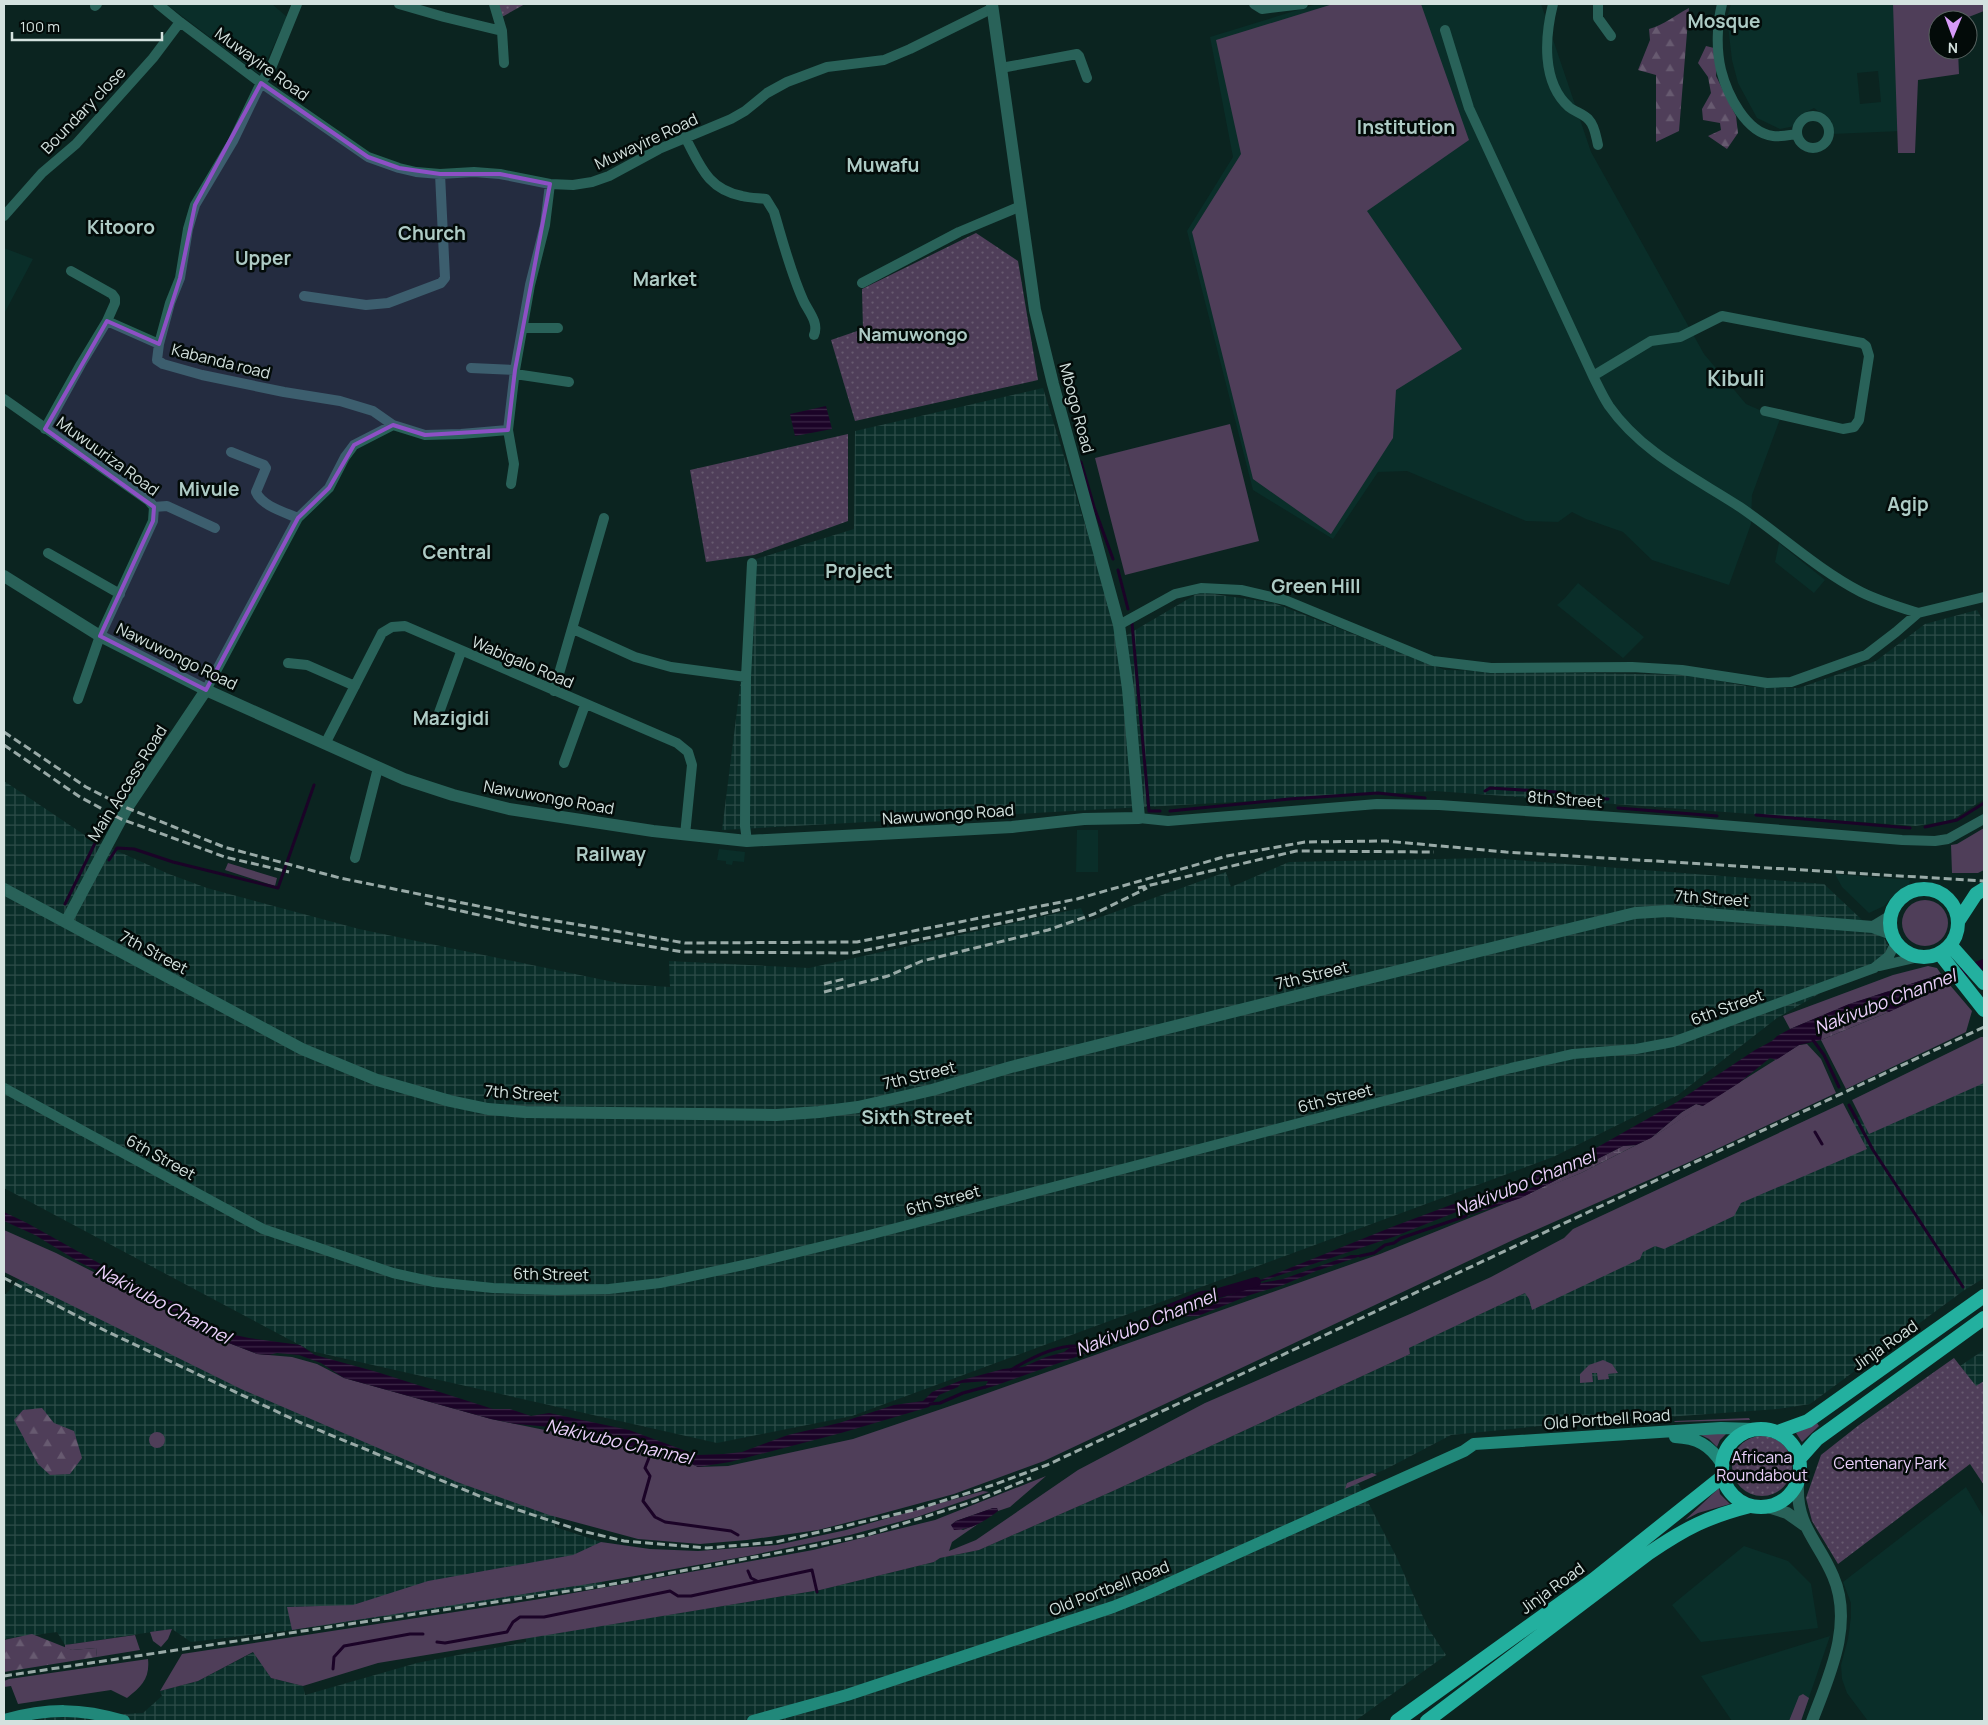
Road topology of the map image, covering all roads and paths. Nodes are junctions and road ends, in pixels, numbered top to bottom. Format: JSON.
{"nodes":[{"id":1,"x":158,"y":4,"type":"edge"},
{"id":2,"x":297,"y":4,"type":"edge"},
{"id":3,"x":399,"y":4,"type":"edge"},
{"id":4,"x":494,"y":4,"type":"edge"},
{"id":5,"x":1254,"y":4,"type":"edge"},
{"id":6,"x":1303,"y":4,"type":"edge"},
{"id":7,"x":1553,"y":4,"type":"edge"},
{"id":8,"x":1598,"y":4,"type":"edge"},
{"id":9,"x":1722,"y":4,"type":"edge"},
{"id":10,"x":993,"y":6,"type":"edge"},
{"id":11,"x":180,"y":22,"type":"junction"},
{"id":12,"x":502,"y":30,"type":"junction"},
{"id":13,"x":1445,"y":30,"type":"dead end"},
{"id":14,"x":1611,"y":36,"type":"dead end"},
{"id":15,"x":504,"y":63,"type":"dead end"},
{"id":16,"x":1001,"y":68,"type":"junction"},
{"id":17,"x":1087,"y":78,"type":"dead end"},
{"id":18,"x":261,"y":83,"type":"junction"},
{"id":19,"x":1797,"y":134,"type":"junction"},
{"id":20,"x":685,"y":137,"type":"junction"},
{"id":21,"x":1598,"y":145,"type":"dead end"},
{"id":22,"x":440,"y":174,"type":"junction"},
{"id":23,"x":550,"y":184,"type":"junction"},
{"id":24,"x":1021,"y":206,"type":"junction"},
{"id":25,"x":4,"y":216,"type":"edge"},
{"id":26,"x":72,"y":271,"type":"dead end"},
{"id":27,"x":862,"y":283,"type":"dead end"},
{"id":28,"x":304,"y":296,"type":"dead end"},
{"id":29,"x":107,"y":321,"type":"junction"},
{"id":30,"x":523,"y":328,"type":"junction"},
{"id":31,"x":558,"y":328,"type":"dead end"},
{"id":32,"x":814,"y":334,"type":"dead end"},
{"id":33,"x":159,"y":344,"type":"junction"},
{"id":34,"x":471,"y":368,"type":"dead end"},
{"id":35,"x":515,"y":372,"type":"junction"},
{"id":36,"x":1593,"y":376,"type":"junction"},
{"id":37,"x":569,"y":382,"type":"dead end"},
{"id":38,"x":4,"y":400,"type":"edge"},
{"id":39,"x":1766,"y":411,"type":"dead end"},
{"id":40,"x":393,"y":425,"type":"junction"},
{"id":41,"x":45,"y":428,"type":"junction"},
{"id":42,"x":508,"y":430,"type":"junction"},
{"id":43,"x":230,"y":452,"type":"dead end"},
{"id":44,"x":511,"y":484,"type":"dead end"},
{"id":45,"x":154,"y":507,"type":"junction"},
{"id":46,"x":298,"y":518,"type":"junction"},
{"id":47,"x":604,"y":518,"type":"dead end"},
{"id":48,"x":215,"y":528,"type":"dead end"},
{"id":49,"x":48,"y":553,"type":"dead end"},
{"id":50,"x":752,"y":563,"type":"dead end"},
{"id":51,"x":4,"y":576,"type":"edge"},
{"id":52,"x":120,"y":594,"type":"junction"},
{"id":53,"x":1984,"y":597,"type":"edge"},
{"id":54,"x":1918,"y":613,"type":"junction"},
{"id":55,"x":1119,"y":625,"type":"junction"},
{"id":56,"x":573,"y":629,"type":"junction"},
{"id":57,"x":100,"y":636,"type":"junction"},
{"id":58,"x":461,"y":652,"type":"junction"},
{"id":59,"x":288,"y":664,"type":"dead end"},
{"id":60,"x":746,"y":677,"type":"junction"},
{"id":61,"x":355,"y":686,"type":"junction"},
{"id":62,"x":206,"y":690,"type":"junction"},
{"id":63,"x":554,"y":691,"type":"junction"},
{"id":64,"x":78,"y":699,"type":"dead end"},
{"id":65,"x":585,"y":705,"type":"junction"},
{"id":66,"x":436,"y":721,"type":"dead end"},
{"id":67,"x":325,"y":744,"type":"junction"},
{"id":68,"x":564,"y":763,"type":"dead end"},
{"id":69,"x":378,"y":768,"type":"junction"},
{"id":70,"x":1139,"y":818,"type":"junction"},
{"id":71,"x":1984,"y":819,"type":"edge"},
{"id":72,"x":685,"y":835,"type":"junction"},
{"id":73,"x":747,"y":841,"type":"junction"},
{"id":74,"x":355,"y":858,"type":"dead end"},
{"id":75,"x":4,"y":889,"type":"edge"},
{"id":76,"x":1980,"y":891,"type":"edge"},
{"id":77,"x":1942,"y":894,"type":"junction"},
{"id":78,"x":1891,"y":916,"type":"junction"},
{"id":79,"x":1959,"y":920,"type":"junction"},
{"id":80,"x":66,"y":922,"type":"junction"},
{"id":81,"x":1873,"y":927,"type":"junction"},
{"id":82,"x":1894,"y":938,"type":"junction"},
{"id":83,"x":1946,"y":950,"type":"junction"},
{"id":84,"x":1919,"y":957,"type":"junction"},
{"id":85,"x":1874,"y":968,"type":"junction"},
{"id":86,"x":1981,"y":980,"type":"edge"},
{"id":87,"x":1984,"y":1010,"type":"edge"},
{"id":88,"x":4,"y":1088,"type":"edge"},
{"id":89,"x":1984,"y":1296,"type":"edge"},
{"id":90,"x":1984,"y":1318,"type":"edge"},
{"id":91,"x":1754,"y":1429,"type":"junction"},
{"id":92,"x":1778,"y":1432,"type":"junction"},
{"id":93,"x":1464,"y":1451,"type":"junction"},
{"id":94,"x":1800,"y":1458,"type":"junction"},
{"id":95,"x":1722,"y":1470,"type":"junction"},
{"id":96,"x":1798,"y":1485,"type":"junction"},
{"id":97,"x":1750,"y":1506,"type":"junction"},
{"id":98,"x":1768,"y":1507,"type":"junction"},
{"id":99,"x":1804,"y":1525,"type":"junction"},
{"id":100,"x":4,"y":1720,"type":"edge"},
{"id":101,"x":124,"y":1721,"type":"edge"},
{"id":102,"x":753,"y":1721,"type":"edge"},
{"id":103,"x":1397,"y":1721,"type":"edge"},
{"id":104,"x":1427,"y":1721,"type":"edge"},
{"id":105,"x":1812,"y":1721,"type":"edge"}],
"edges":[{"from":1,"to":11,"type":"street","name":"Muwayire Road"},
{"from":2,"to":18,"type":"street","name":"Kabanda road"},
{"from":3,"to":12,"type":"street"},
{"from":4,"to":12,"type":"street"},
{"from":5,"to":6,"type":"street"},
{"from":7,"to":21,"type":"street"},
{"from":8,"to":14,"type":"street"},
{"from":9,"to":19,"type":"street"},
{"from":10,"to":16,"type":"street","name":"Mbogo Road"},
{"from":10,"to":20,"type":"street","name":"Muwayire Road"},
{"from":11,"to":18,"type":"street","name":"Muwayire Road"},
{"from":11,"to":25,"type":"street","name":"Boundary close"},
{"from":12,"to":15,"type":"street"},
{"from":13,"to":36,"type":"street"},
{"from":16,"to":17,"type":"street"},
{"from":16,"to":24,"type":"street","name":"Mbogo Road"},
{"from":18,"to":22,"type":"street","name":"Muwayire Road"},
{"from":18,"to":33,"type":"street","name":"Kabanda road"},
{"from":19,"to":19,"type":"street"},
{"from":20,"to":23,"type":"street","name":"Muwayire Road"},
{"from":20,"to":32,"type":"street"},
{"from":22,"to":23,"type":"street","name":"Muwayire Road"},
{"from":22,"to":28,"type":"street"},
{"from":23,"to":30,"type":"street"},
{"from":24,"to":27,"type":"street"},
{"from":24,"to":55,"type":"street","name":"Mbogo Road"},
{"from":26,"to":29,"type":"street"},
{"from":29,"to":33,"type":"street"},
{"from":29,"to":41,"type":"street"},
{"from":30,"to":31,"type":"street"},
{"from":30,"to":35,"type":"street"},
{"from":33,"to":40,"type":"street","name":"Kabanda road"},
{"from":34,"to":35,"type":"street"},
{"from":35,"to":37,"type":"street"},
{"from":35,"to":42,"type":"street"},
{"from":36,"to":39,"type":"street"},
{"from":36,"to":54,"type":"street"},
{"from":38,"to":41,"type":"street","name":"Muwuuriza Road"},
{"from":40,"to":42,"type":"street","name":"Kabanda road"},
{"from":40,"to":46,"type":"street"},
{"from":41,"to":45,"type":"street","name":"Muwuuriza Road"},
{"from":42,"to":44,"type":"street"},
{"from":43,"to":46,"type":"street"},
{"from":45,"to":48,"type":"street"},
{"from":45,"to":52,"type":"street","name":"Muwuuriza Road"},
{"from":46,"to":62,"type":"street"},
{"from":47,"to":56,"type":"street"},
{"from":49,"to":52,"type":"street"},
{"from":50,"to":60,"type":"street"},
{"from":51,"to":57,"type":"street","name":"Nawuwongo Road"},
{"from":52,"to":57,"type":"street","name":"Muwuuriza Road"},
{"from":53,"to":54,"type":"street"},
{"from":54,"to":55,"type":"street"},
{"from":55,"to":70,"type":"street","name":"Mbogo Road"},
{"from":56,"to":60,"type":"street"},
{"from":56,"to":63,"type":"street"},
{"from":57,"to":62,"type":"street","name":"Nawuwongo Road"},
{"from":57,"to":64,"type":"street","name":"Muwuuriza Road"},
{"from":58,"to":61,"type":"street","name":"Wabigalo Road"},
{"from":58,"to":63,"type":"street","name":"Wabigalo Road"},
{"from":58,"to":66,"type":"street"},
{"from":59,"to":61,"type":"street"},
{"from":60,"to":73,"type":"street"},
{"from":61,"to":67,"type":"street","name":"Wabigalo Road"},
{"from":62,"to":67,"type":"street","name":"Nawuwongo Road"},
{"from":62,"to":80,"type":"street","name":"Main Access Road"},
{"from":63,"to":65,"type":"street","name":"Wabigalo Road"},
{"from":65,"to":68,"type":"street"},
{"from":65,"to":72,"type":"street","name":"Wabigalo Road"},
{"from":67,"to":69,"type":"street","name":"Nawuwongo Road"},
{"from":69,"to":72,"type":"street","name":"Nawuwongo Road"},
{"from":69,"to":74,"type":"street"},
{"from":70,"to":71,"type":"street","name":"8th Street"},
{"from":70,"to":73,"type":"street","name":"Nawuwongo Road"},
{"from":72,"to":73,"type":"street","name":"Nawuwongo Road"},
{"from":75,"to":80,"type":"street","name":"7th Street"},
{"from":76,"to":77,"type":"highway"},
{"from":76,"to":79,"type":"highway"},
{"from":77,"to":78,"type":"highway"},
{"from":77,"to":79,"type":"highway"},
{"from":78,"to":81,"type":"street"},
{"from":78,"to":82,"type":"highway"},
{"from":79,"to":83,"type":"highway"},
{"from":80,"to":81,"type":"street","name":"7th Street"},
{"from":81,"to":82,"type":"street","name":"7th Street"},
{"from":82,"to":84,"type":"highway"},
{"from":82,"to":85,"type":"street","name":"6th Street"},
{"from":83,"to":84,"type":"highway"},
{"from":83,"to":86,"type":"highway"},
{"from":83,"to":87,"type":"highway"},
{"from":84,"to":85,"type":"street"},
{"from":85,"to":88,"type":"street","name":"6th Street"},
{"from":89,"to":92,"type":"highway","name":"Jinja Road"},
{"from":90,"to":94,"type":"highway"},
{"from":91,"to":92,"type":"highway"},
{"from":91,"to":93,"type":"main road","name":"Old Portbell Road"},
{"from":91,"to":95,"type":"highway"},
{"from":92,"to":94,"type":"highway"},
{"from":93,"to":95,"type":"main road","name":"Old Portbell Road"},
{"from":93,"to":102,"type":"main road","name":"Old Portbell Road"},
{"from":94,"to":96,"type":"highway"},
{"from":95,"to":97,"type":"highway"},
{"from":95,"to":103,"type":"highway","name":"Jinja Road"},
{"from":96,"to":98,"type":"highway"},
{"from":96,"to":99,"type":"street"},
{"from":97,"to":98,"type":"highway"},
{"from":97,"to":104,"type":"highway","name":"Jinja Road"},
{"from":98,"to":99,"type":"street"},
{"from":99,"to":105,"type":"street"},
{"from":100,"to":101,"type":"main road"}]}
